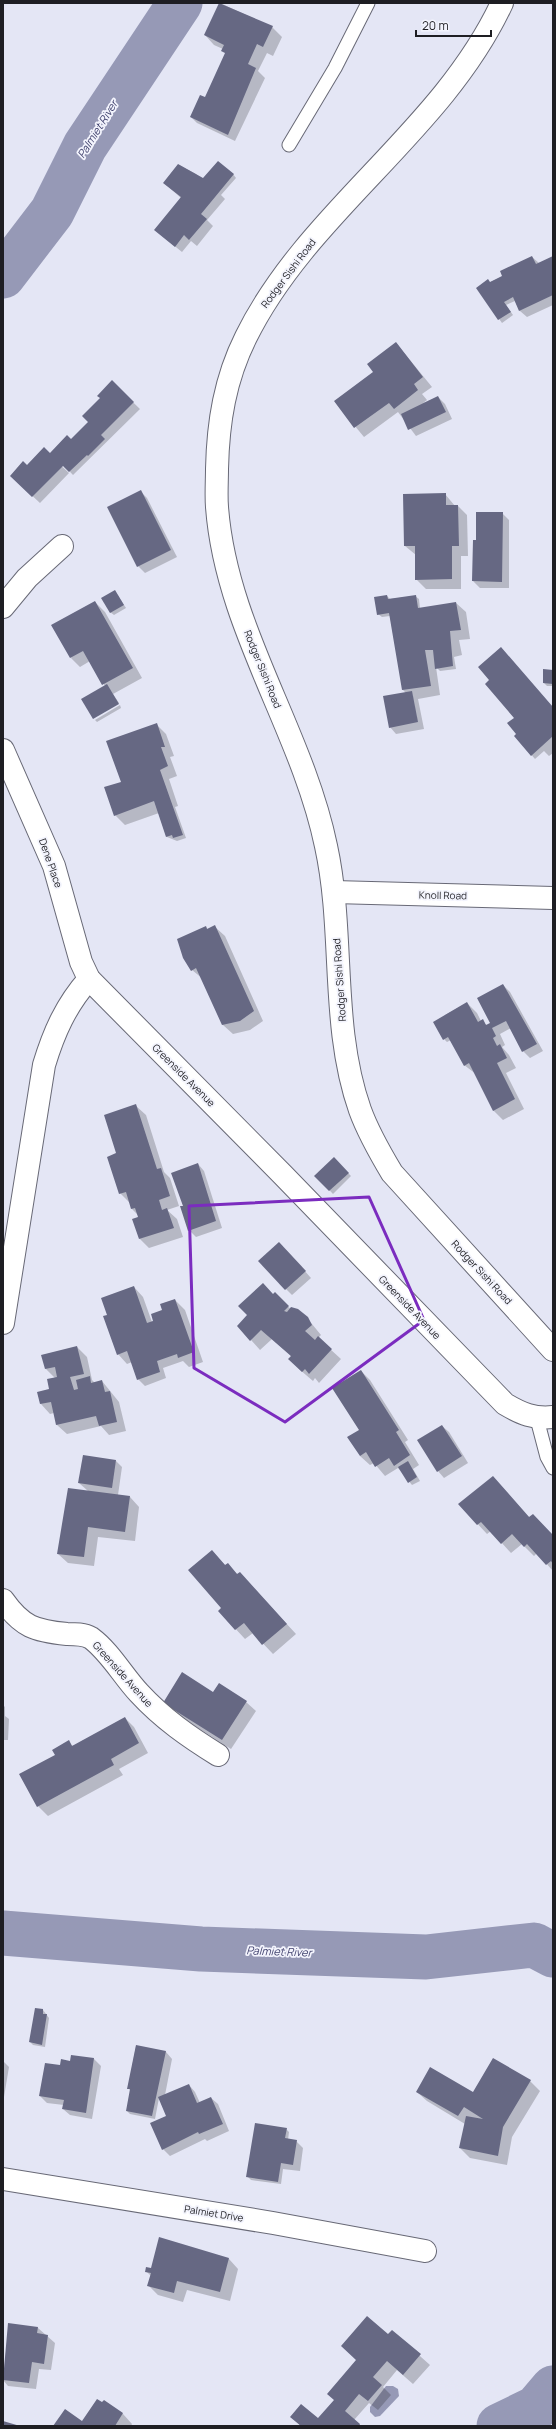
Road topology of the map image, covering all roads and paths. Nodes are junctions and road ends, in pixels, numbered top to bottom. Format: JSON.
{"nodes":[{"id":1,"x":368,"y":3,"type":"edge"},
{"id":2,"x":502,"y":3,"type":"edge"},
{"id":3,"x":289,"y":145,"type":"dead end"},
{"id":4,"x":62,"y":546,"type":"dead end"},
{"id":5,"x":3,"y":607,"type":"edge"},
{"id":6,"x":3,"y":750,"type":"edge"},
{"id":7,"x":334,"y":892,"type":"junction"},
{"id":8,"x":553,"y":898,"type":"edge"},
{"id":9,"x":89,"y":979,"type":"junction"},
{"id":10,"x":3,"y":1323,"type":"edge"},
{"id":11,"x":553,"y":1350,"type":"edge"},
{"id":12,"x":545,"y":1418,"type":"edge"},
{"id":13,"x":553,"y":1468,"type":"edge"},
{"id":14,"x":3,"y":1600,"type":"edge"},
{"id":15,"x":218,"y":1755,"type":"dead end"},
{"id":16,"x":3,"y":2179,"type":"edge"},
{"id":17,"x":425,"y":2251,"type":"dead end"}],
"edges":[{"from":1,"to":3,"type":"lane"},
{"from":2,"to":7,"type":"street","name":"Rodger Sishi Road"},
{"from":4,"to":5,"type":"street"},
{"from":6,"to":9,"type":"street","name":"Dene Place"},
{"from":7,"to":8,"type":"street","name":"Knoll Road"},
{"from":7,"to":11,"type":"street","name":"Rodger Sishi Road"},
{"from":9,"to":10,"type":"street"},
{"from":9,"to":12,"type":"street","name":"Greenside Avenue"},
{"from":12,"to":13,"type":"lane","name":"Greenside Avenue"},
{"from":14,"to":15,"type":"street","name":"Greenside Avenue"},
{"from":16,"to":17,"type":"street","name":"Palmiet Drive"}]}
